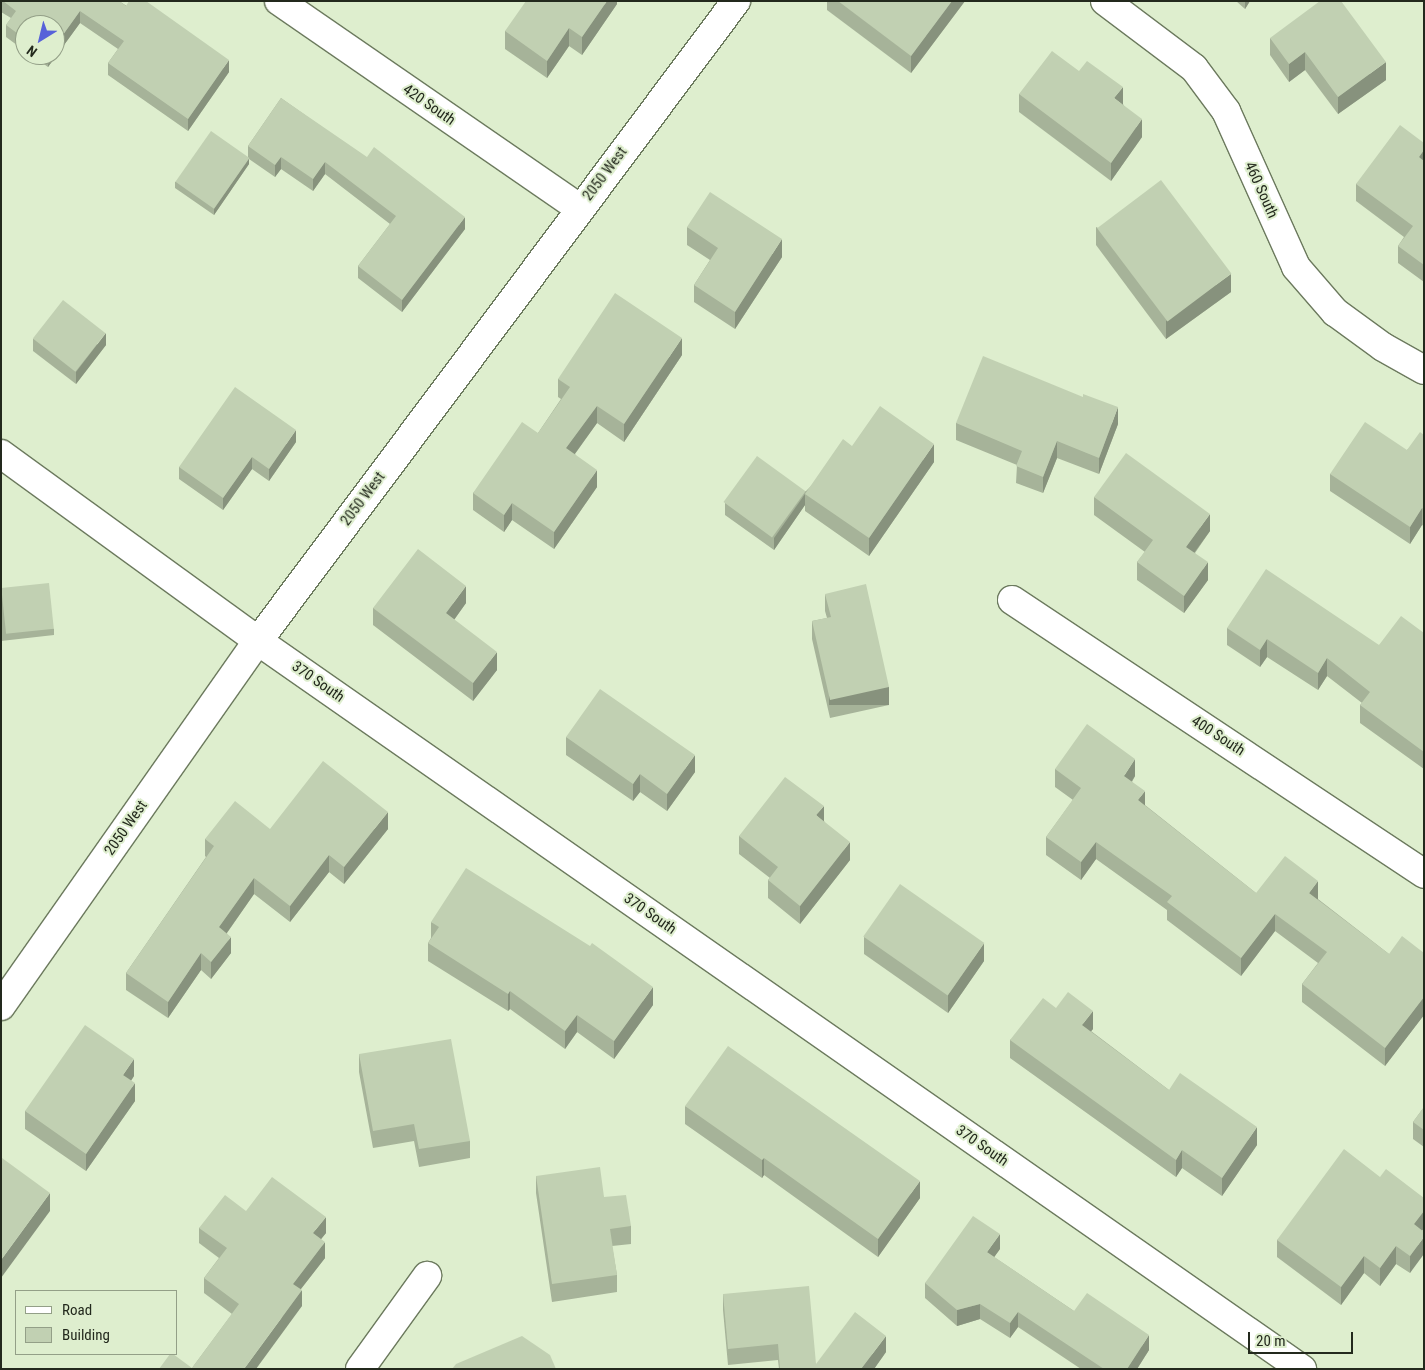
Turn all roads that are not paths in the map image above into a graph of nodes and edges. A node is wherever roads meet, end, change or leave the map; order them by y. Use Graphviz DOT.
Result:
graph roads {
  1 [pos="279,1"];
  2 [pos="736,1"];
  3 [pos="1105,1"];
  4 [pos="579,208"];
  5 [pos="1424,370"];
  6 [pos="1,454"];
  7 [pos="1012,600"];
  8 [pos="258,641"];
  9 [pos="1424,874"];
  10 [pos="1,1006"];
  11 [pos="427,1276"];
  12 [pos="360,1369"];
  13 [pos="1302,1369"];
  1 -- 4 [label="street, 420 South"];
  2 -- 4 [label="street, 2050 West"];
  3 -- 5 [label="street, 460 South"];
  4 -- 8 [label="street, 2050 West"];
  6 -- 8 [label="street, 370 South"];
  7 -- 9 [label="street, 400 South"];
  8 -- 10 [label="street, 2050 West"];
  8 -- 13 [label="street, 370 South"];
  11 -- 12 [label="street"];
}
